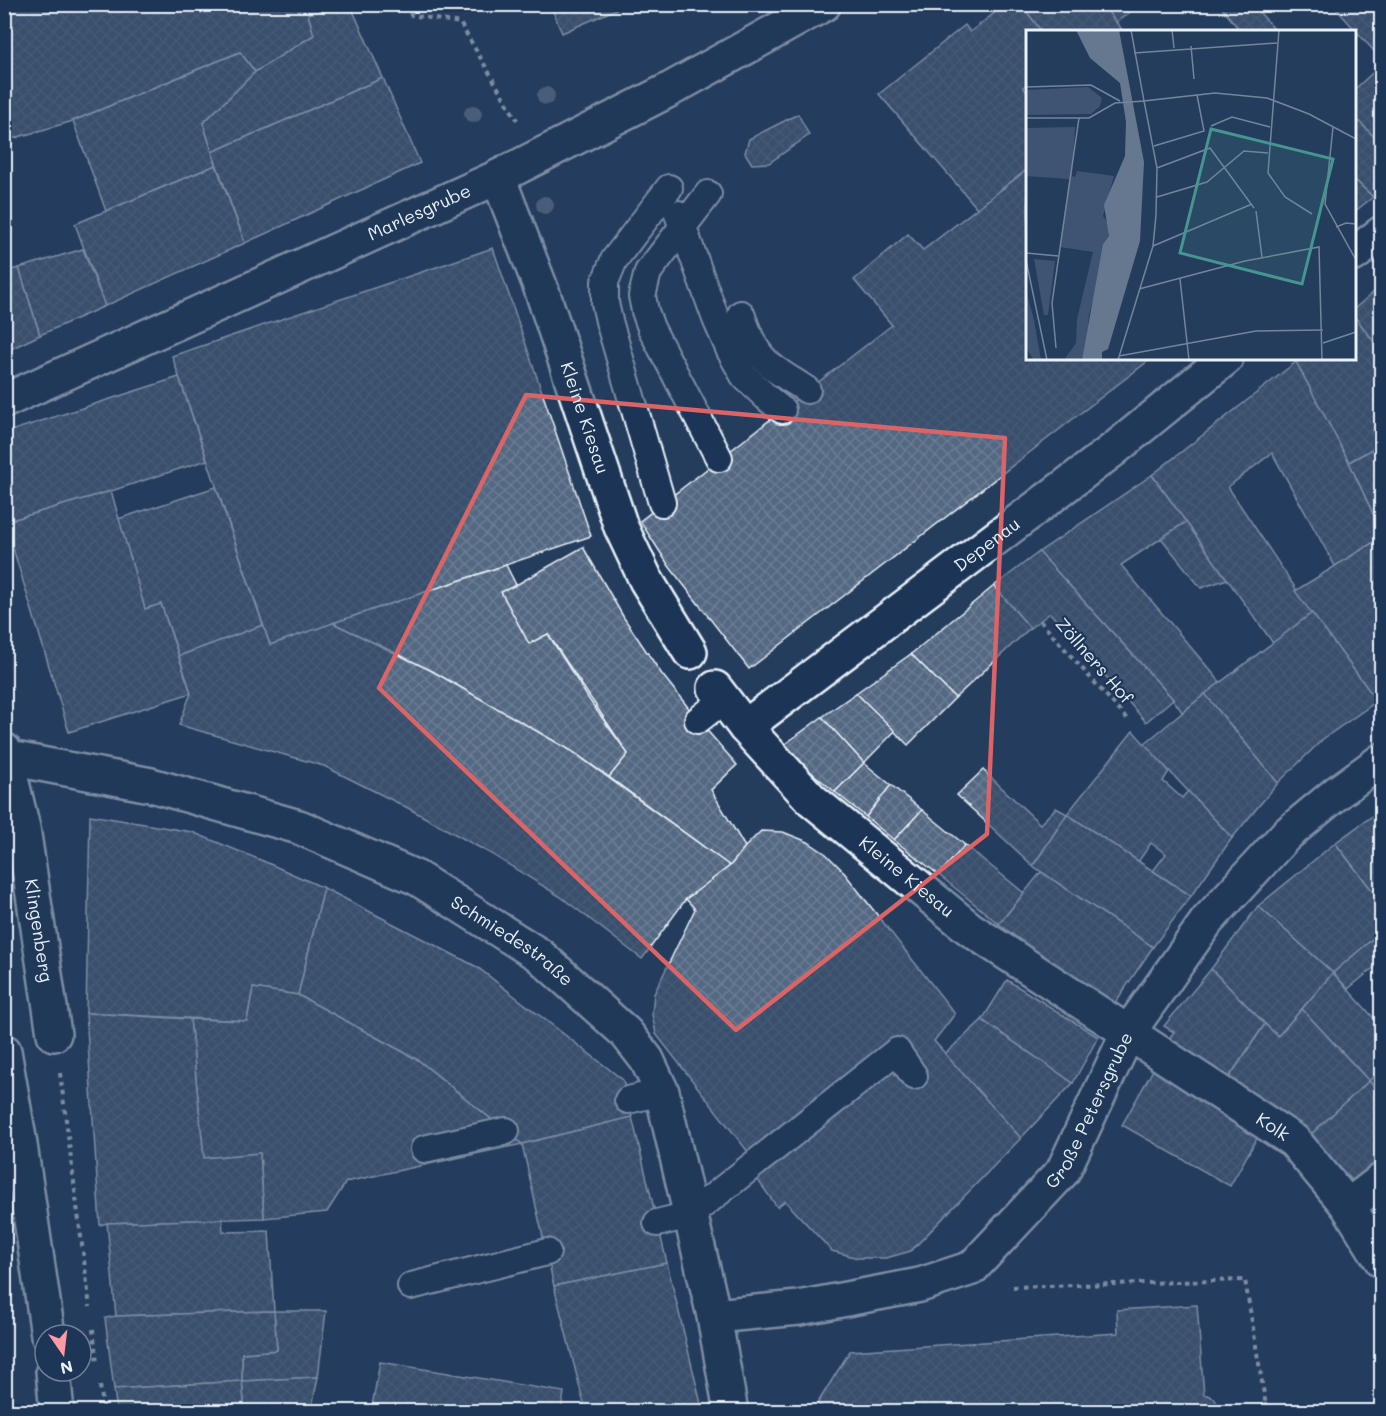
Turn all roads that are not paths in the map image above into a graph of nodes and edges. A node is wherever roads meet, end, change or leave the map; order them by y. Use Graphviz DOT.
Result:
graph roads {
  1 [pos="824,4"];
  2 [pos="498,177"];
  3 [pos="708,194"];
  4 [pos="683,226"];
  5 [pos="1382,232"];
  6 [pos="1356,252"];
  7 [pos="741,314"];
  8 [pos="1224,360"];
  9 [pos="807,390"];
  10 [pos="4,401"];
  11 [pos="782,410"];
  12 [pos="719,458"];
  13 [pos="662,503"];
  14 [pos="690,652"];
  15 [pos="720,694"];
  16 [pos="698,720"];
  17 [pos="745,727"];
  18 [pos="5,755"];
  19 [pos="1382,760"];
  20 [pos="1128,1033"];
  21 [pos="54,1034"];
  22 [pos="4,1051"];
  23 [pos="914,1076"];
  24 [pos="662,1092"];
  25 [pos="628,1100"];
  26 [pos="506,1131"];
  27 [pos="424,1149"];
  28 [pos="1382,1180"];
  29 [pos="1347,1206"];
  30 [pos="690,1215"];
  31 [pos="657,1223"];
  32 [pos="547,1252"];
  33 [pos="1382,1261"];
  34 [pos="411,1287"];
  35 [pos="714,1316"];
  36 [pos="46,1323"];
  37 [pos="54,1383"];
  38 [pos="57,1412"];
  39 [pos="731,1412"];
  1 -- 2 [label="street, Marlesgrube"];
  2 -- 10 [label="street, Marlesgrube"];
  2 -- 14 [label="street, Kleine Kiesau"];
  3 -- 4 [label="lane"];
  4 -- 11 [label="lane"];
  4 -- 12 [label="lane"];
  4 -- 13 [label="lane"];
  5 -- 6 [label="street"];
  7 -- 9 [label="lane"];
  8 -- 17 [label="street, Depenau"];
  15 -- 16 [label="lane"];
  15 -- 17 [label="street, Kleine Kiesau"];
  17 -- 20 [label="street, Kleine Kiesau"];
  18 -- 21 [label="street, Klingenberg"];
  18 -- 24 [label="street, Schmiedestraße"];
  19 -- 20 [label="street, Große Petersgrube"];
  20 -- 29 [label="street, Kolk"];
  20 -- 35 [label="street, Große Petersgrube"];
  22 -- 36 [label="street"];
  23 -- 30 [label="lane"];
  24 -- 25 [label="lane"];
  24 -- 30 [label="street, Schmiedestraße"];
  26 -- 27 [label="lane"];
  28 -- 29 [label="street"];
  29 -- 33 [label="street, Kolk"];
  30 -- 31 [label="lane"];
  30 -- 35 [label="street, Schmiedestraße"];
  32 -- 34 [label="lane"];
  35 -- 39 [label="street, Schmiedestraße"];
  37 -- 38 [label="street"];
}
